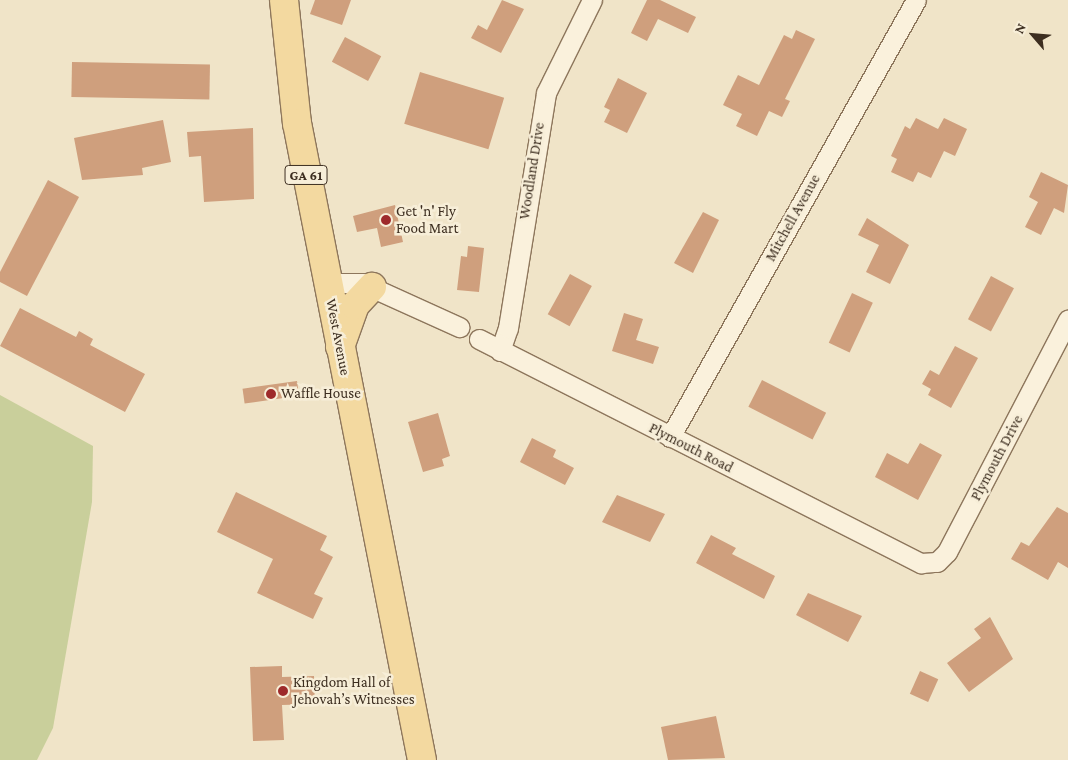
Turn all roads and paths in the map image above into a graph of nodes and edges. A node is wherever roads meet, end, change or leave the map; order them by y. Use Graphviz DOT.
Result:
graph roads {
  1 [pos="284,0"];
  2 [pos="592,0"];
  3 [pos="916,0"];
  4 [pos="327,283"];
  5 [pos="372,287"];
  6 [pos="1068,320"];
  7 [pos="459,327"];
  8 [pos="479,339"];
  9 [pos="340,348"];
  10 [pos="500,351"];
  11 [pos="670,437"];
  12 [pos="903,556"];
  13 [pos="422,760"];
  1 -- 4 [label="main road, West Avenue / GA 61"];
  2 -- 10 [label="street, Woodland Drive"];
  3 -- 11 [label="street, Mitchell Avenue"];
  4 -- 5 [label="street"];
  4 -- 9 [label="main road, West Avenue / GA 61"];
  5 -- 7 [label="street"];
  5 -- 9 [label="main road"];
  6 -- 12 [label="street, Plymouth Drive"];
  8 -- 10 [label="street, Plymouth Road"];
  9 -- 13 [label="main road, West Avenue / GA 61"];
  10 -- 11 [label="street, Plymouth Road"];
  11 -- 12 [label="street, Plymouth Road"];
}
